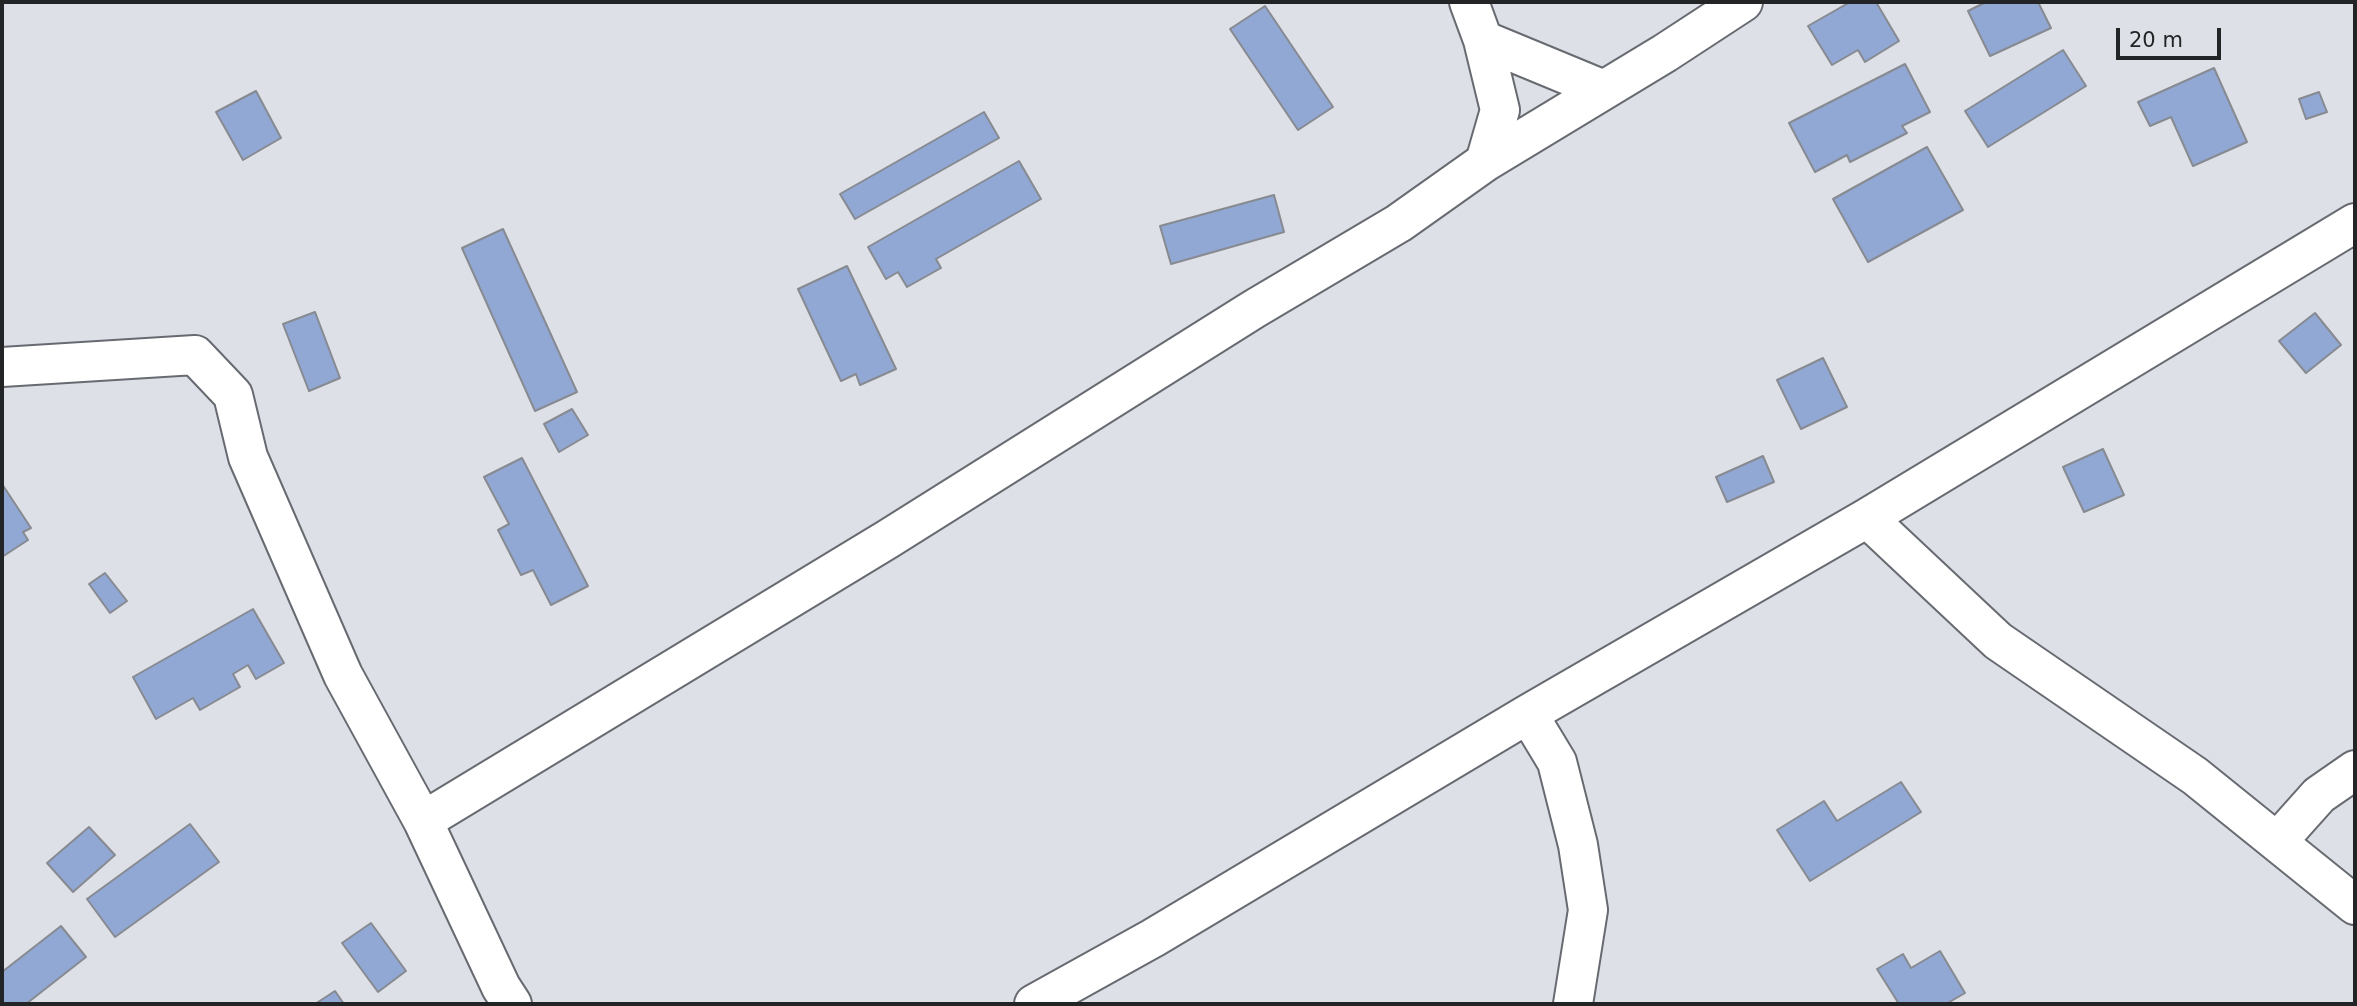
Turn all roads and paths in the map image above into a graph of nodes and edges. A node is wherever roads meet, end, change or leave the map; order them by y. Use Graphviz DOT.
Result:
graph roads {
  1 [pos="1469,2"];
  2 [pos="1743,2"];
  3 [pos="1483,40"];
  4 [pos="1604,90"];
  5 [pos="1485,162"];
  6 [pos="2355,223"];
  7 [pos="2,367"];
  8 [pos="1867,518"];
  9 [pos="1528,714"];
  10 [pos="2355,770"];
  11 [pos="423,821"];
  12 [pos="2277,842"];
  13 [pos="2355,905"];
  14 [pos="512,1004"];
  15 [pos="1034,1004"];
  16 [pos="1573,1004"];
  1 -- 3 [label="street"];
  2 -- 4 [label="street"];
  3 -- 4 [label="street"];
  3 -- 5 [label="street"];
  4 -- 5 [label="street"];
  5 -- 11 [label="street"];
  6 -- 8 [label="street"];
  7 -- 11 [label="street"];
  8 -- 9 [label="street"];
  8 -- 12 [label="street"];
  9 -- 15 [label="street"];
  9 -- 16 [label="street"];
  10 -- 12 [label="street"];
  11 -- 14 [label="street"];
  12 -- 13 [label="street"];
}
